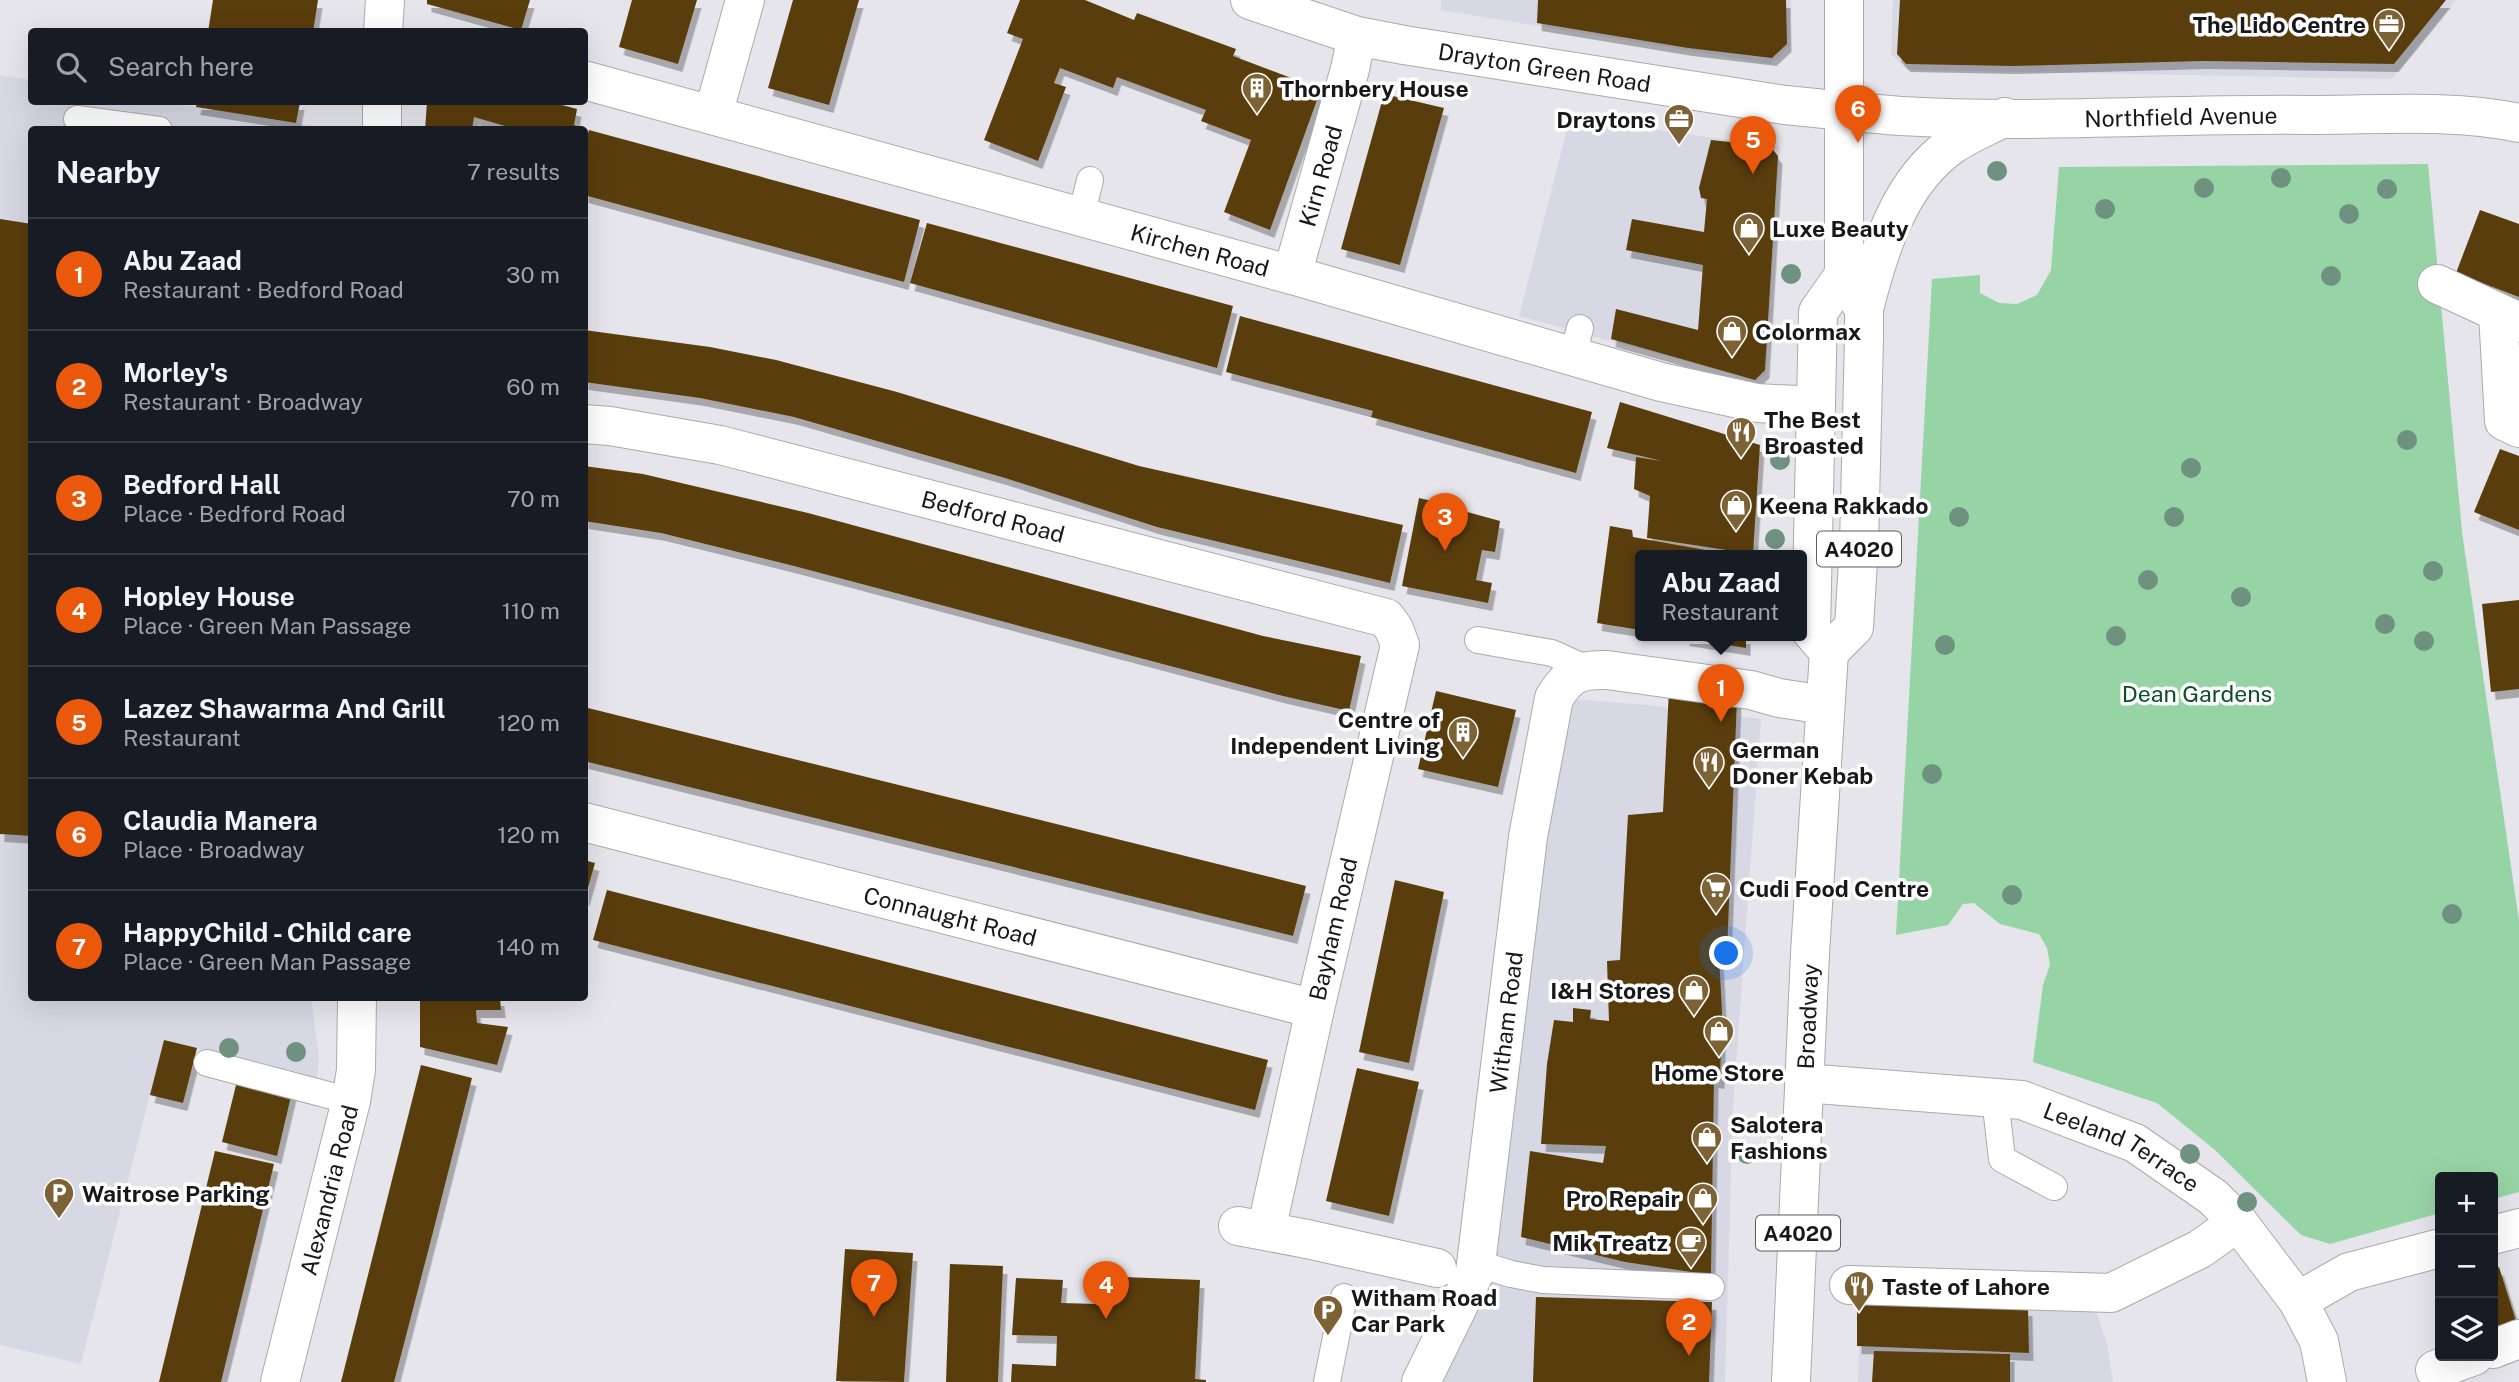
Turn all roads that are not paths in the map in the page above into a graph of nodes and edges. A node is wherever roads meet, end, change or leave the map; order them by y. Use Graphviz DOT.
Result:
graph roads {
  1 [pos="745,0"];
  2 [pos="1250,0"];
  3 [pos="1844,0"];
  4 [pos="1357,36"];
  5 [pos="588,81"];
  6 [pos="382,105"];
  7 [pos="1844,111"];
  8 [pos="713,115"];
  9 [pos="2005,117"];
  10 [pos="77,118"];
  11 [pos="2519,123"];
  12 [pos="132,126"];
  13 [pos="382,126"];
  14 [pos="1090,180"];
  15 [pos="1081,217"];
  16 [pos="1292,275"];
  17 [pos="1844,275"];
  18 [pos="2438,284"];
  19 [pos="1864,309"];
  20 [pos="2509,318"];
  21 [pos="1816,406"];
  22 [pos="588,424"];
  23 [pos="2519,428"];
  24 [pos="1394,629"];
  25 [pos="1479,640"];
  26 [pos="1829,652"];
  27 [pos="1587,669"];
  28 [pos="1825,705"];
  29 [pos="588,823"];
  30 [pos="357,1001"];
  31 [pos="1315,1009"];
  32 [pos="206,1063"];
  33 [pos="1804,1083"];
  34 [pos="1995,1098"];
  35 [pos="351,1101"];
  36 [pos="2054,1187"];
  37 [pos="2238,1222"];
  38 [pos="2519,1228"];
  39 [pos="2498,1234"];
  40 [pos="2435,1249"];
  41 [pos="1437,1268"];
  42 [pos="1471,1278"];
  43 [pos="1849,1285"];
  44 [pos="1711,1287"];
  45 [pos="1344,1297"];
  46 [pos="2298,1301"];
  47 [pos="2519,1339"];
  48 [pos="2498,1347"];
  49 [pos="2460,1361"];
  50 [pos="2435,1370"];
  51 [pos="280,1382"];
  52 [pos="1327,1382"];
  53 [pos="1421,1382"];
  54 [pos="1791,1382"];
  55 [pos="2327,1382"];
  1 -- 8 [label="street"];
  2 -- 4 [label="street, Drayton Green Road"];
  3 -- 7 [label="street"];
  4 -- 7 [label="street, Drayton Green Road"];
  4 -- 16 [label="street, Kirn Road"];
  5 -- 8 [label="street, Kirchen Road"];
  6 -- 13 [label="street"];
  7 -- 9 [label="street, Northfield Avenue"];
  7 -- 17 [label="street"];
  8 -- 15 [label="street, Kirchen Road"];
  9 -- 11 [label="street, Northfield Avenue"];
  9 -- 19 [label="street"];
  10 -- 12 [label="lane"];
  14 -- 15 [label="lane"];
  15 -- 16 [label="street, Kirchen Road"];
  16 -- 21 [label="street, Kirchen Road"];
  17 -- 19 [label="street"];
  17 -- 21 [label="street, A4020"];
  18 -- 20 [label="street"];
  19 -- 26 [label="street, A4020"];
  20 -- 23 [label="street"];
  21 -- 26 [label="street, A4020"];
  22 -- 24 [label="street, Bedford Road"];
  24 -- 31 [label="street, Bayham Road"];
  25 -- 27 [label="lane"];
  26 -- 28 [label="street, Broadway / A4020"];
  27 -- 28 [label="street"];
  27 -- 42 [label="street, Witham Road"];
  28 -- 33 [label="street, Broadway / A4020"];
  29 -- 31 [label="street, Connaught Road"];
  30 -- 35 [label="street, Alexandria Road"];
  31 -- 41 [label="street, Bayham Road"];
  32 -- 35 [label="lane"];
  33 -- 34 [label="street, Leeland Terrace"];
  33 -- 54 [label="street, Broadway / A4020"];
  34 -- 36 [label="lane"];
  34 -- 37 [label="street, Leeland Terrace"];
  35 -- 51 [label="street, Alexandria Road"];
  37 -- 43 [label="street"];
  37 -- 46 [label="street, Leeland Terrace"];
  38 -- 39 [label="street"];
  40 -- 46 [label="street"];
  42 -- 44 [label="lane"];
  42 -- 53 [label="street, Witham Road"];
  45 -- 52 [label="lane"];
  46 -- 55 [label="street, Leeland Terrace"];
  47 -- 48 [label="street"];
  49 -- 50 [label="street"];
}
